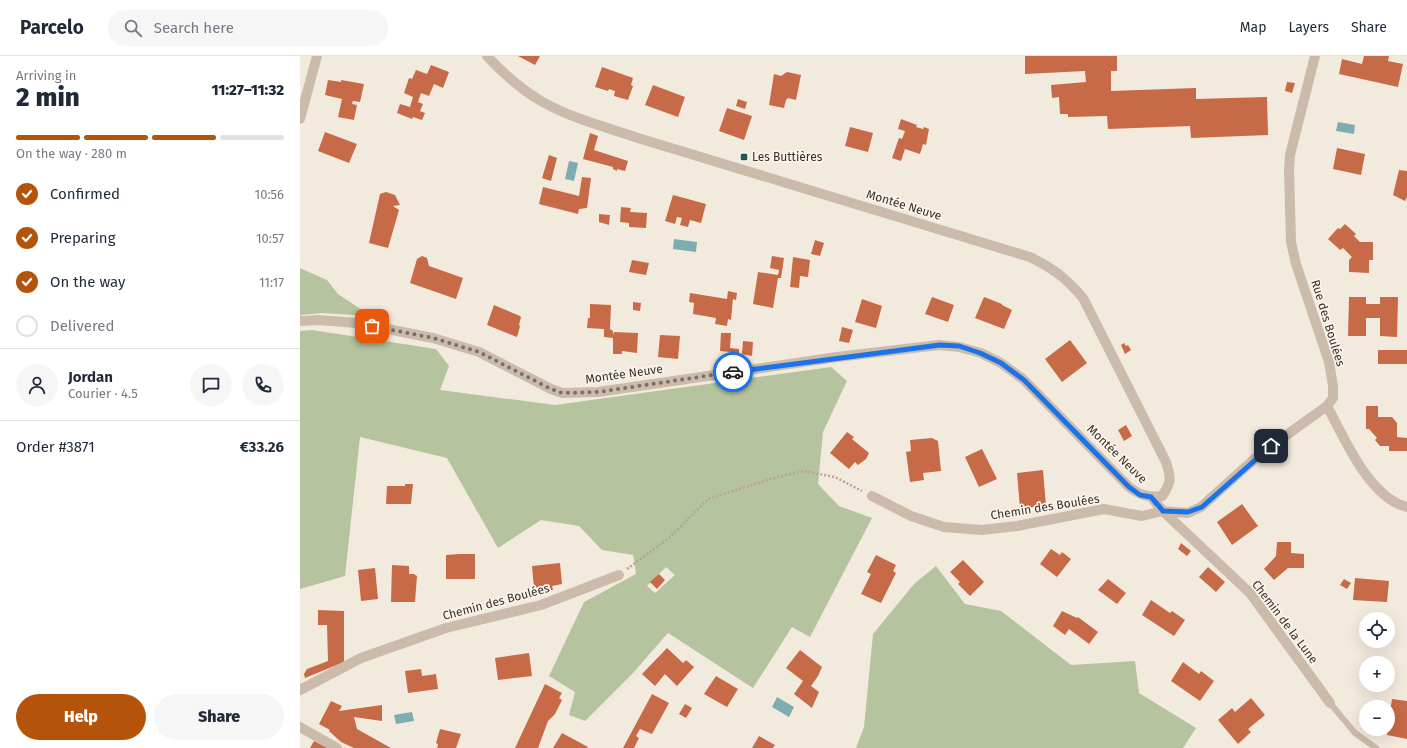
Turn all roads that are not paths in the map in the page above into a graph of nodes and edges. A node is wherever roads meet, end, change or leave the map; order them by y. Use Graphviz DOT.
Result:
graph roads {
  1 [pos="317,56"];
  2 [pos="487,56"];
  3 [pos="1315,56"];
  4 [pos="300,119"];
  5 [pos="300,321"];
  6 [pos="1327,406"];
  7 [pos="872,496"];
  8 [pos="1151,497"];
  9 [pos="1407,507"];
  10 [pos="1163,511"];
  11 [pos="619,575"];
  12 [pos="300,690"];
  13 [pos="1330,703"];
  14 [pos="300,727"];
  15 [pos="337,748"];
  16 [pos="1376,748"];
  1 -- 4 [label="street"];
  2 -- 8 [label="street, Montée Neuve"];
  3 -- 6 [label="street, Rue des Boulées"];
  5 -- 8 [label="street, Montée Neuve"];
  6 -- 9 [label="street"];
  6 -- 10 [label="street"];
  7 -- 10 [label="street, Chemin des Boulées"];
  8 -- 10 [label="street"];
  10 -- 13 [label="street, Chemin de la Lune"];
  11 -- 12 [label="street, Chemin des Boulées"];
  13 -- 16 [label="lane"];
  14 -- 15 [label="street"];
}
